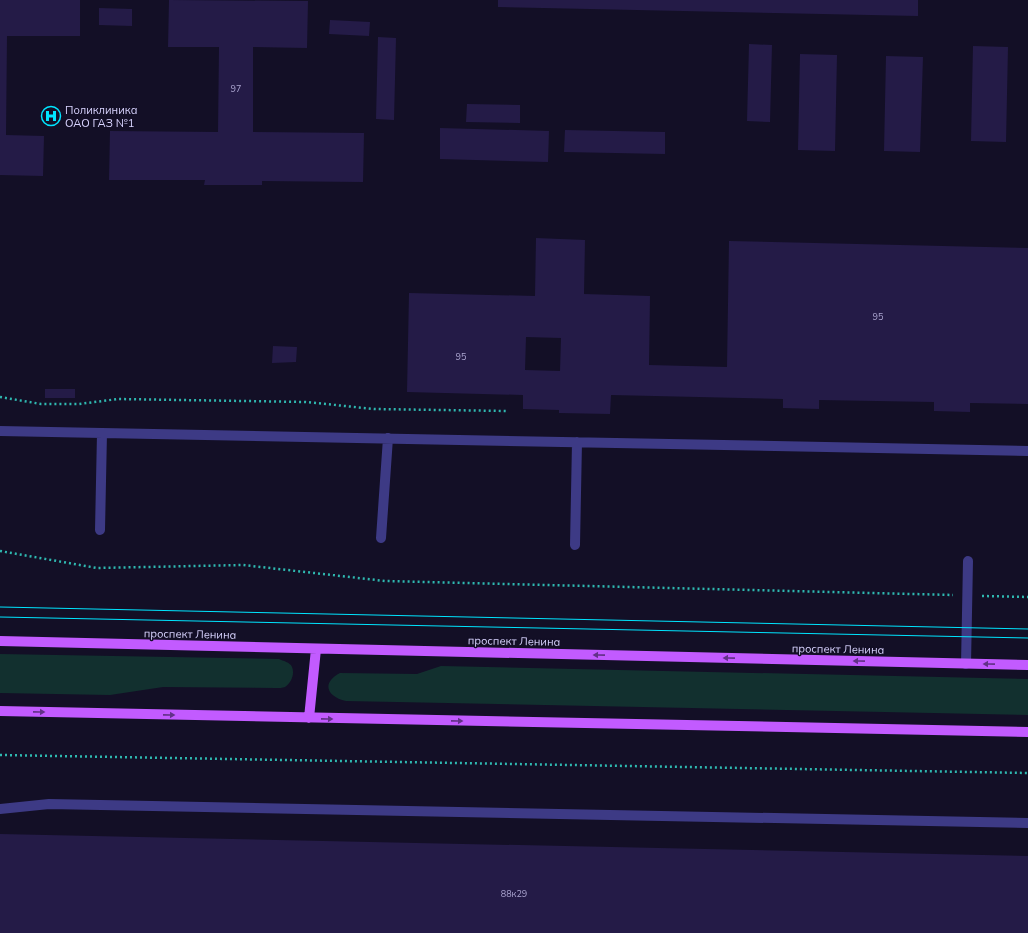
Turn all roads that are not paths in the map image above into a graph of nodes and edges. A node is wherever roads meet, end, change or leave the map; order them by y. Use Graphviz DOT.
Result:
graph roads {
  1 [pos="0,431"];
  2 [pos="102,433"];
  3 [pos="388,438"];
  4 [pos="577,442"];
  5 [pos="1028,451"];
  6 [pos="100,530"];
  7 [pos="382,538"];
  8 [pos="576,545"];
  9 [pos="968,561"];
  10 [pos="0,641"];
  11 [pos="316,649"];
  12 [pos="966,664"];
  13 [pos="1028,665"];
  14 [pos="0,711"];
  15 [pos="309,718"];
  16 [pos="1028,732"];
  17 [pos="0,809"];
  18 [pos="1028,823"];
  1 -- 2 [label="lane"];
  2 -- 3 [label="lane"];
  2 -- 6 [label="lane"];
  3 -- 4 [label="lane"];
  3 -- 7 [label="lane"];
  4 -- 5 [label="lane"];
  4 -- 8 [label="lane"];
  9 -- 12 [label="lane"];
  10 -- 11 [label="main road, проспект Ленина"];
  12 -- 11 [label="main road, проспект Ленина, one-way"];
  11 -- 15 [label="main road"];
  13 -- 12 [label="main road, проспект Ленина, one-way"];
  14 -- 15 [label="main road, one-way"];
  15 -- 16 [label="main road, one-way"];
  17 -- 18 [label="lane"];
}
